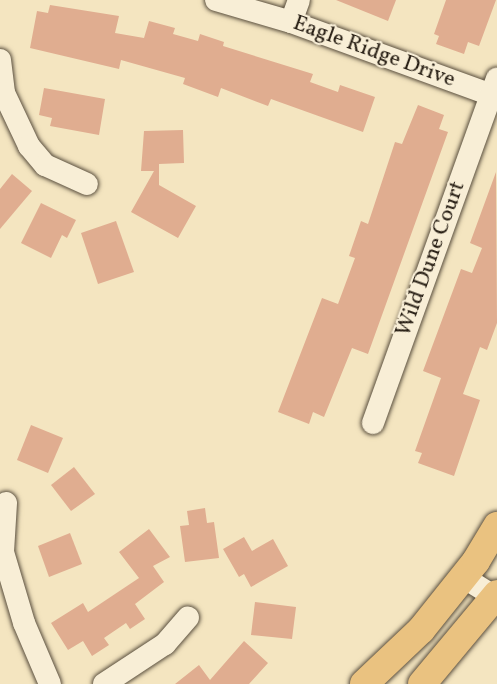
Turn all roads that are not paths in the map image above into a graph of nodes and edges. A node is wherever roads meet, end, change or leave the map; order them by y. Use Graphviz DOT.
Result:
graph roads {
  1 [pos="216,0"];
  2 [pos="299,0"];
  3 [pos="291,22"];
  4 [pos="0,60"];
  5 [pos="495,90"];
  6 [pos="87,184"];
  7 [pos="373,423"];
  8 [pos="6,504"];
  9 [pos="497,526"];
  10 [pos="463,577"];
  11 [pos="496,596"];
  12 [pos="188,618"];
  13 [pos="50,684"];
  14 [pos="104,684"];
  15 [pos="364,684"];
  16 [pos="422,684"];
  1 -- 3 [label="street, Eagle Ridge Drive"];
  2 -- 3 [label="street"];
  3 -- 5 [label="street, Eagle Ridge Drive"];
  4 -- 6 [label="street"];
  5 -- 7 [label="street, Wild Dune Court"];
  8 -- 13 [label="street"];
  9 -- 10 [label="main road"];
  10 -- 11 [label="street"];
  10 -- 15 [label="main road"];
  11 -- 16 [label="main road"];
  12 -- 14 [label="street"];
}
